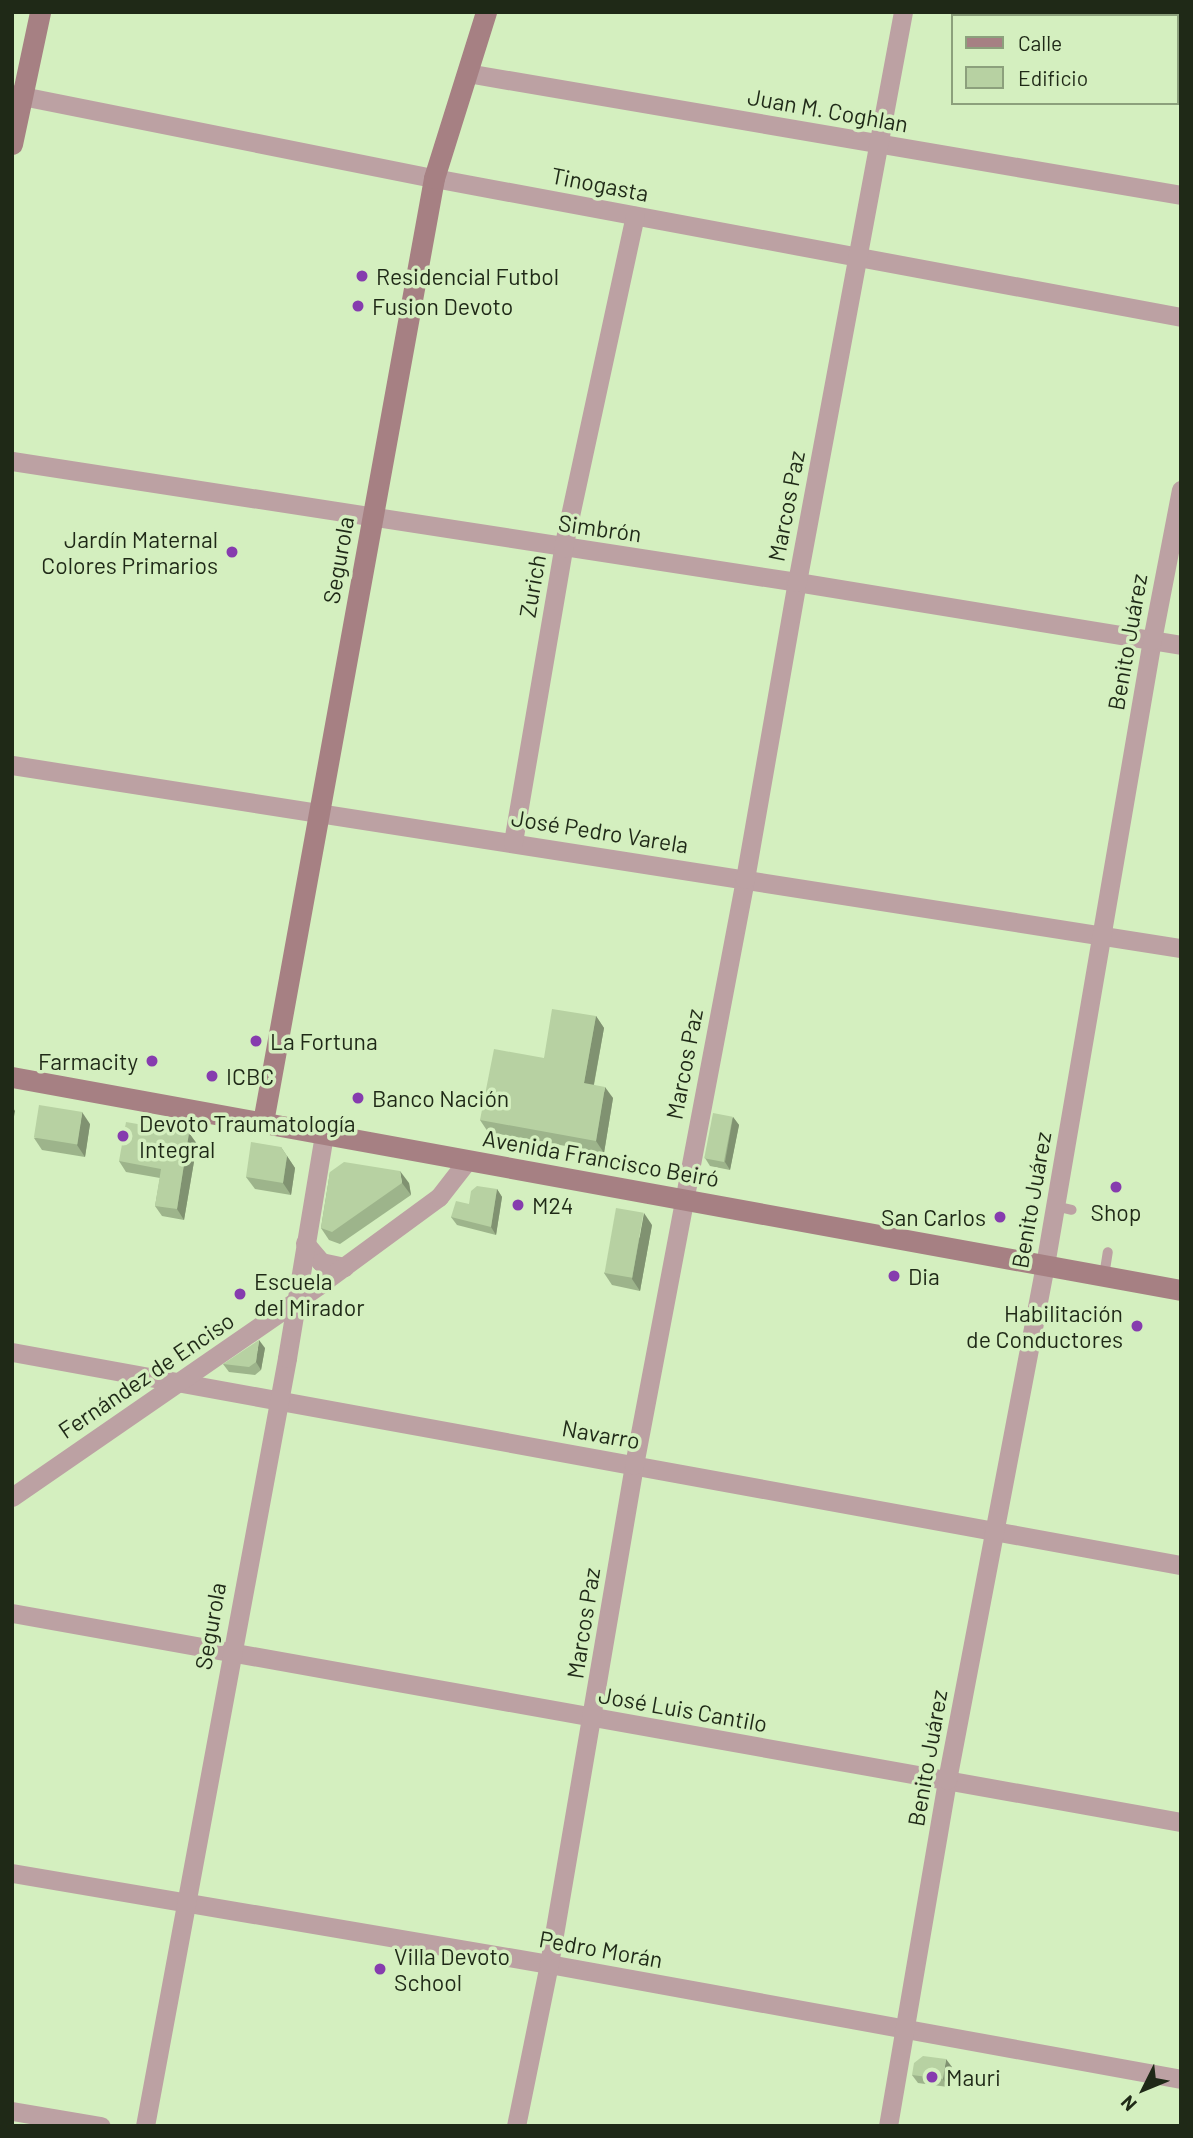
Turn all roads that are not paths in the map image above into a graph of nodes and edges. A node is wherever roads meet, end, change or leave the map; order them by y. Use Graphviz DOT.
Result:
graph roads {
  1 [pos="40,12"];
  2 [pos="486,12"];
  3 [pos="903,12"];
  4 [pos="467,73"];
  5 [pos="17,95"];
  6 [pos="12,144"];
  7 [pos="879,144"];
  8 [pos="434,178"];
  9 [pos="1181,195"];
  10 [pos="635,216"];
  11 [pos="859,256"];
  12 [pos="1181,317"];
  13 [pos="12,461"];
  14 [pos="1181,489"];
  15 [pos="372,517"];
  16 [pos="563,548"];
  17 [pos="797,582"];
  18 [pos="1152,640"];
  19 [pos="1181,645"];
  20 [pos="12,765"];
  21 [pos="319,814"];
  22 [pos="513,842"];
  23 [pos="745,878"];
  24 [pos="1101,934"];
  25 [pos="1181,948"];
  26 [pos="12,1077"];
  27 [pos="263,1122"];
  28 [pos="324,1135"];
  29 [pos="467,1161"];
  30 [pos="683,1199"];
  31 [pos="305,1243"];
  32 [pos="1108,1252"];
  33 [pos="1045,1265"];
  34 [pos="344,1268"];
  35 [pos="1104,1276"];
  36 [pos="1181,1290"];
  37 [pos="295,1303"];
  38 [pos="12,1352"];
  39 [pos="177,1383"];
  40 [pos="278,1400"];
  41 [pos="634,1465"];
  42 [pos="12,1497"];
  43 [pos="995,1532"];
  44 [pos="1181,1565"];
  45 [pos="12,1613"];
  46 [pos="232,1653"];
  47 [pos="592,1718"];
  48 [pos="947,1780"];
  49 [pos="1181,1822"];
  50 [pos="12,1873"];
  51 [pos="185,1904"];
  52 [pos="549,1964"];
  53 [pos="907,2028"];
  54 [pos="1181,2079"];
  55 [pos="12,2112"];
  56 [pos="101,2126"];
  57 [pos="145,2126"];
  58 [pos="516,2126"];
  59 [pos="888,2126"];
  1 -- 5 [label="street"];
  2 -- 4 [label="street, Segurola"];
  3 -- 7 [label="street, Marcos Paz"];
  4 -- 7 [label="street, Juan M. Coghlan"];
  4 -- 8 [label="street, Segurola"];
  5 -- 6 [label="street"];
  5 -- 8 [label="street, Tinogasta"];
  7 -- 9 [label="street, Juan M. Coghlan"];
  7 -- 11 [label="street, Marcos Paz"];
  8 -- 10 [label="street, Tinogasta"];
  8 -- 15 [label="street, Segurola"];
  10 -- 11 [label="street, Tinogasta"];
  10 -- 16 [label="street, Zurich"];
  11 -- 12 [label="street, Tinogasta"];
  11 -- 17 [label="street, Marcos Paz"];
  13 -- 15 [label="street, Simbrón"];
  14 -- 18 [label="street, Benito Juárez"];
  15 -- 16 [label="street, Simbrón"];
  15 -- 21 [label="street, Segurola"];
  16 -- 17 [label="street, Simbrón"];
  16 -- 22 [label="street, Zurich"];
  17 -- 18 [label="street, Simbrón"];
  17 -- 23 [label="street, Marcos Paz"];
  18 -- 19 [label="street, Simbrón"];
  18 -- 24 [label="street, Benito Juárez"];
  20 -- 21 [label="street, José Pedro Varela"];
  21 -- 22 [label="street, José Pedro Varela"];
  21 -- 27 [label="street, Segurola"];
  22 -- 23 [label="street, José Pedro Varela"];
  23 -- 24 [label="street, José Pedro Varela"];
  23 -- 30 [label="street, Marcos Paz"];
  24 -- 25 [label="street, José Pedro Varela"];
  24 -- 33 [label="street, Benito Juárez"];
  26 -- 27 [label="street, Avenida Francisco Beiró"];
  27 -- 28 [label="street, Avenida Francisco Beiró"];
  28 -- 29 [label="street, Avenida Francisco Beiró"];
  28 -- 31 [label="street, Segurola"];
  29 -- 30 [label="street, Avenida Francisco Beiró"];
  29 -- 34 [label="street, Fernández de Enciso"];
  30 -- 33 [label="street, Avenida Francisco Beiró"];
  30 -- 41 [label="street, Marcos Paz"];
  31 -- 34 [label="street"];
  31 -- 37 [label="street, Segurola"];
  32 -- 35 [label="lane"];
  33 -- 35 [label="street, Avenida Francisco Beiró"];
  33 -- 43 [label="street, Benito Juárez"];
  34 -- 37 [label="street, Fernández de Enciso"];
  35 -- 36 [label="street, Avenida Francisco Beiró"];
  37 -- 39 [label="street, Fernández de Enciso"];
  37 -- 40 [label="street, Segurola"];
  38 -- 39 [label="street, Navarro"];
  39 -- 40 [label="street, Navarro"];
  39 -- 42 [label="street, Fernández de Enciso"];
  40 -- 41 [label="street, Navarro"];
  40 -- 46 [label="street, Segurola"];
  41 -- 43 [label="street, Navarro"];
  41 -- 47 [label="street, Marcos Paz"];
  43 -- 44 [label="street, Navarro"];
  43 -- 48 [label="street, Benito Juárez"];
  45 -- 46 [label="street, José Luis Cantilo"];
  46 -- 47 [label="street, José Luis Cantilo"];
  46 -- 51 [label="street, Segurola"];
  47 -- 48 [label="street, José Luis Cantilo"];
  47 -- 52 [label="street, Marcos Paz"];
  48 -- 49 [label="street, José Luis Cantilo"];
  48 -- 53 [label="street, Benito Juárez"];
  50 -- 51 [label="street, Pedro Morán"];
  51 -- 52 [label="street, Pedro Morán"];
  51 -- 57 [label="street, Segurola"];
  52 -- 53 [label="street, Pedro Morán"];
  52 -- 58 [label="street, Marcos Paz"];
  53 -- 54 [label="street, Pedro Morán"];
  53 -- 59 [label="street, Benito Juárez"];
  55 -- 56 [label="street"];
}
